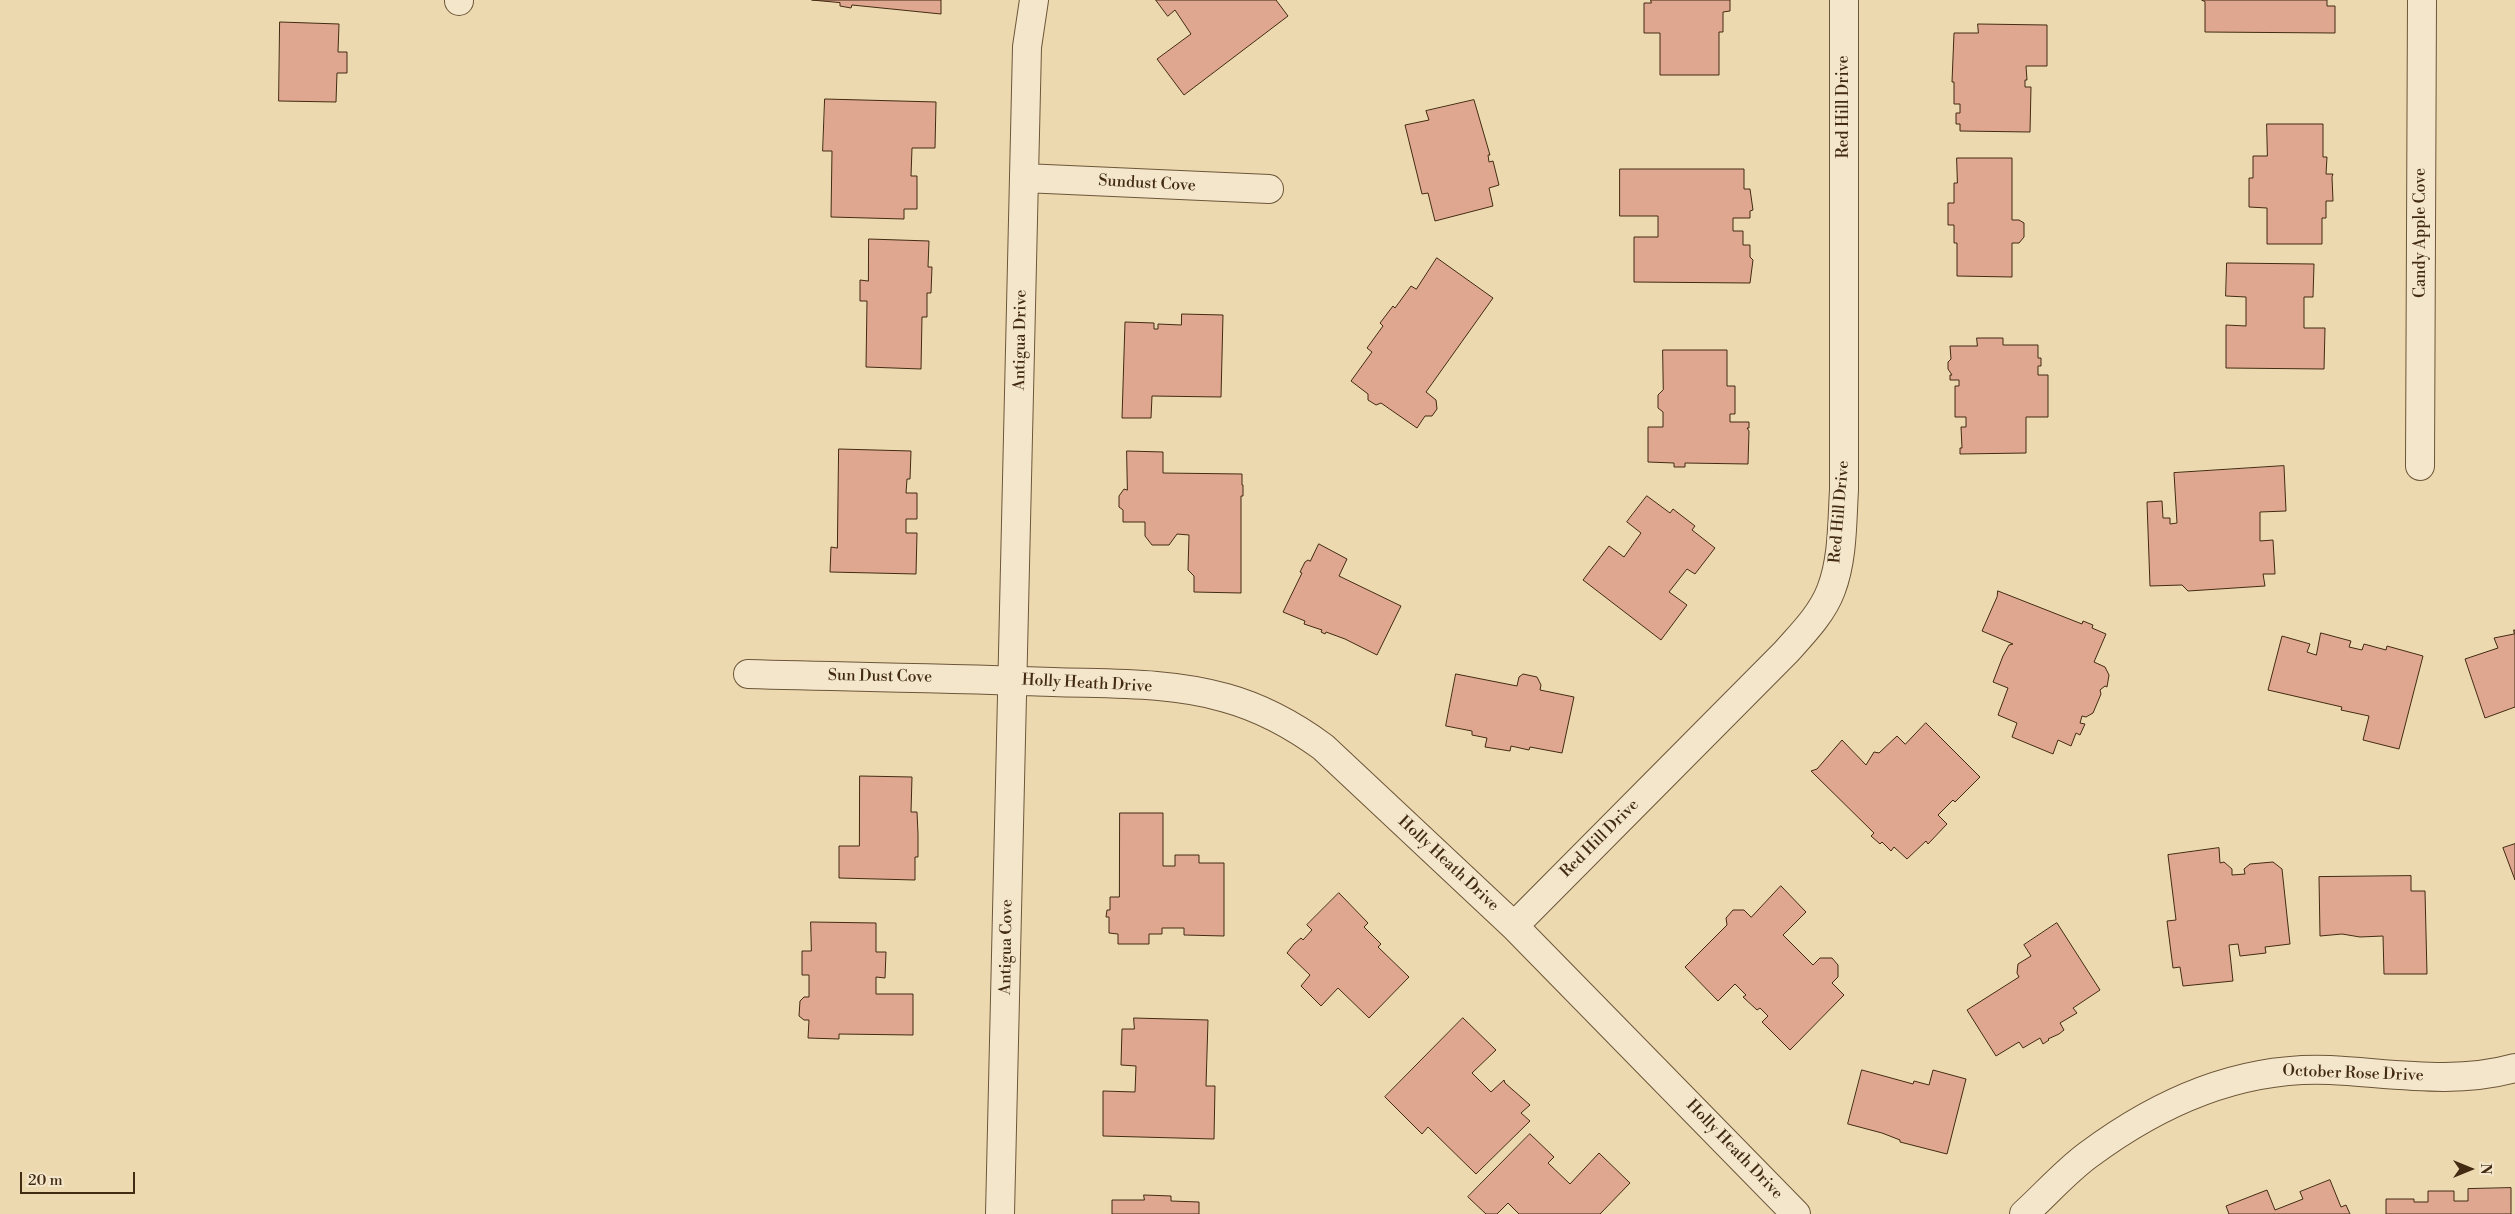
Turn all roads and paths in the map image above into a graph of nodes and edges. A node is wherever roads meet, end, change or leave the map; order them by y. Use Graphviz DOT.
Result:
graph roads {
  1 [pos="1034,0"];
  2 [pos="1844,0"];
  3 [pos="2422,0"];
  4 [pos="1024,178"];
  5 [pos="1269,189"];
  6 [pos="2420,466"];
  7 [pos="748,674"];
  8 [pos="1013,680"];
  9 [pos="1514,926"];
  10 [pos="2515,1068"];
  11 [pos="1000,1214"];
  12 [pos="1796,1214"];
  13 [pos="2024,1214"];
  1 -- 4 [label="street, Antigua Drive"];
  2 -- 9 [label="street, Red Hill Drive"];
  3 -- 6 [label="street, Candy Apple Cove"];
  4 -- 5 [label="street, Sundust Cove"];
  4 -- 8 [label="street, Antigua Drive"];
  7 -- 8 [label="street, Sun Dust Cove"];
  8 -- 9 [label="street, Holly Heath Drive"];
  8 -- 11 [label="street, Antigua Cove"];
  9 -- 12 [label="street, Holly Heath Drive"];
  10 -- 13 [label="street, October Rose Drive"];
}
